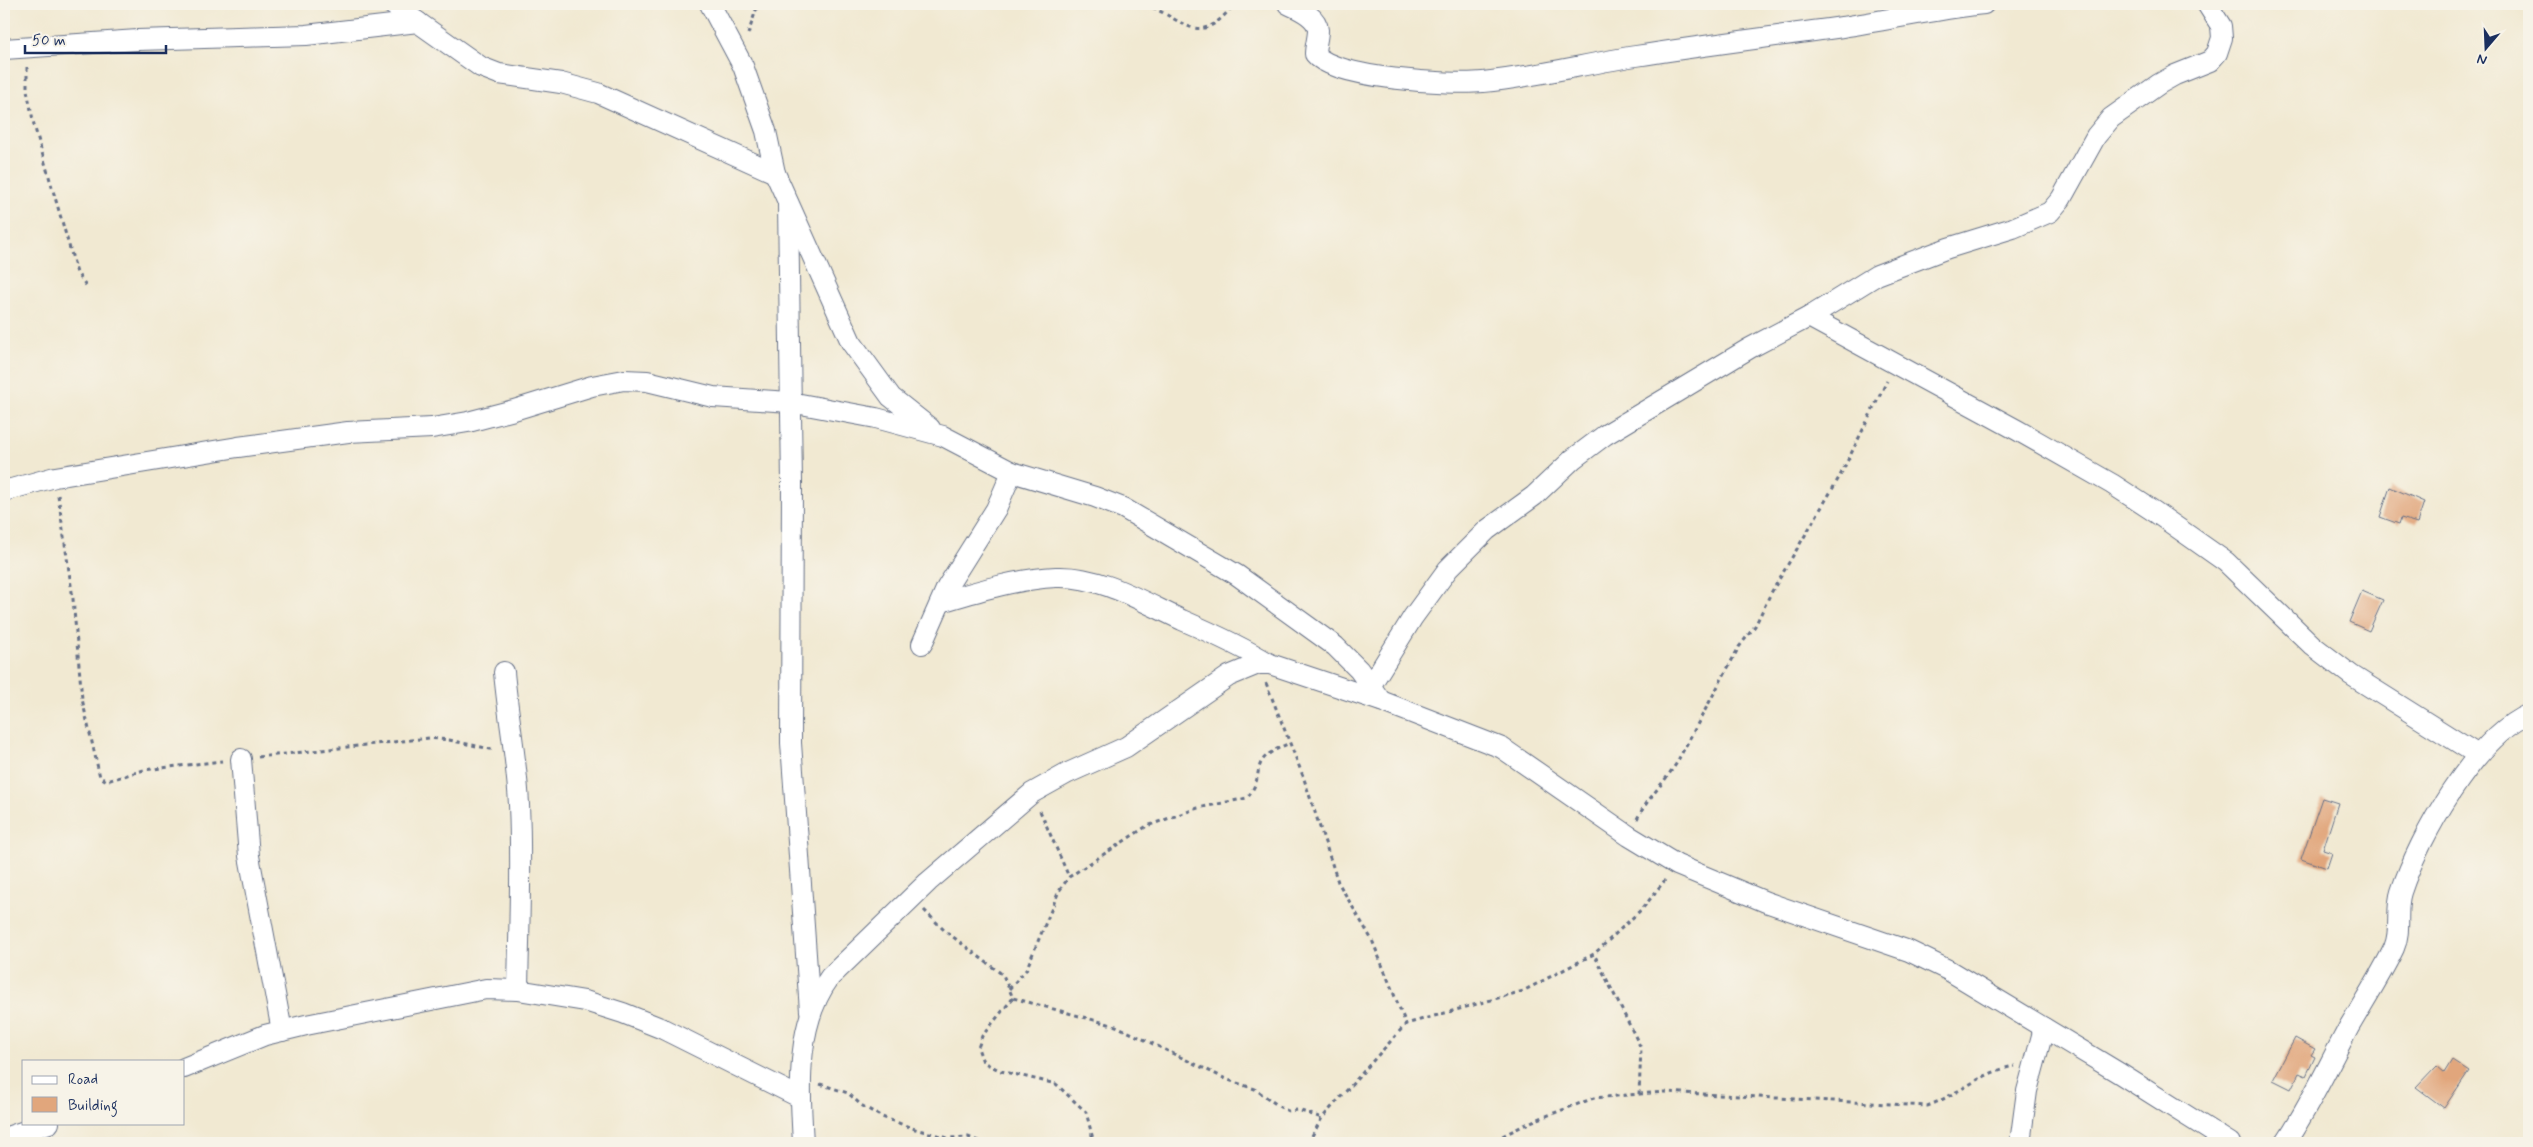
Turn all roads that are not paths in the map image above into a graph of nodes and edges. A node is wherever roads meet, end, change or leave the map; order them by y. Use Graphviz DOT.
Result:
graph roads {
  1 [pos="392,4"];
  2 [pos="710,4"];
  3 [pos="1288,4"];
  4 [pos="1984,4"];
  5 [pos="2207,4"];
  6 [pos="418,22"];
  7 [pos="4,50"];
  8 [pos="775,173"];
  9 [pos="788,203"];
  10 [pos="1810,317"];
  11 [pos="790,402"];
  12 [pos="943,436"];
  13 [pos="1012,472"];
  14 [pos="4,491"];
  15 [pos="941,602"];
  16 [pos="922,644"];
  17 [pos="1264,664"];
  18 [pos="504,672"];
  19 [pos="1376,693"];
  20 [pos="2529,714"];
  21 [pos="2478,755"];
  22 [pos="242,760"];
  23 [pos="518,990"];
  24 [pos="810,1012"];
  25 [pos="2044,1028"];
  26 [pos="282,1031"];
  27 [pos="185,1068"];
  28 [pos="801,1089"];
  29 [pos="46,1124"];
  30 [pos="4,1138"];
  31 [pos="803,1143"];
  32 [pos="2020,1143"];
  33 [pos="2230,1143"];
  34 [pos="2285,1143"];
  1 -- 6 [label="street"];
  2 -- 8 [label="street"];
  3 -- 4 [label="street"];
  5 -- 10 [label="street"];
  6 -- 7 [label="street"];
  6 -- 8 [label="street"];
  8 -- 9 [label="street"];
  9 -- 11 [label="street"];
  9 -- 12 [label="street"];
  10 -- 19 [label="street"];
  10 -- 21 [label="street"];
  11 -- 12 [label="street"];
  11 -- 14 [label="street"];
  11 -- 24 [label="street"];
  12 -- 13 [label="street"];
  13 -- 15 [label="street"];
  13 -- 19 [label="street"];
  15 -- 16 [label="street"];
  15 -- 17 [label="street"];
  17 -- 19 [label="street"];
  17 -- 24 [label="street"];
  18 -- 23 [label="street"];
  19 -- 25 [label="street"];
  20 -- 21 [label="street"];
  21 -- 34 [label="street"];
  22 -- 26 [label="street"];
  23 -- 26 [label="street"];
  23 -- 28 [label="street"];
  24 -- 28 [label="street"];
  25 -- 32 [label="street"];
  25 -- 33 [label="street"];
  26 -- 27 [label="street"];
  28 -- 31 [label="street"];
  29 -- 30 [label="street"];
}
